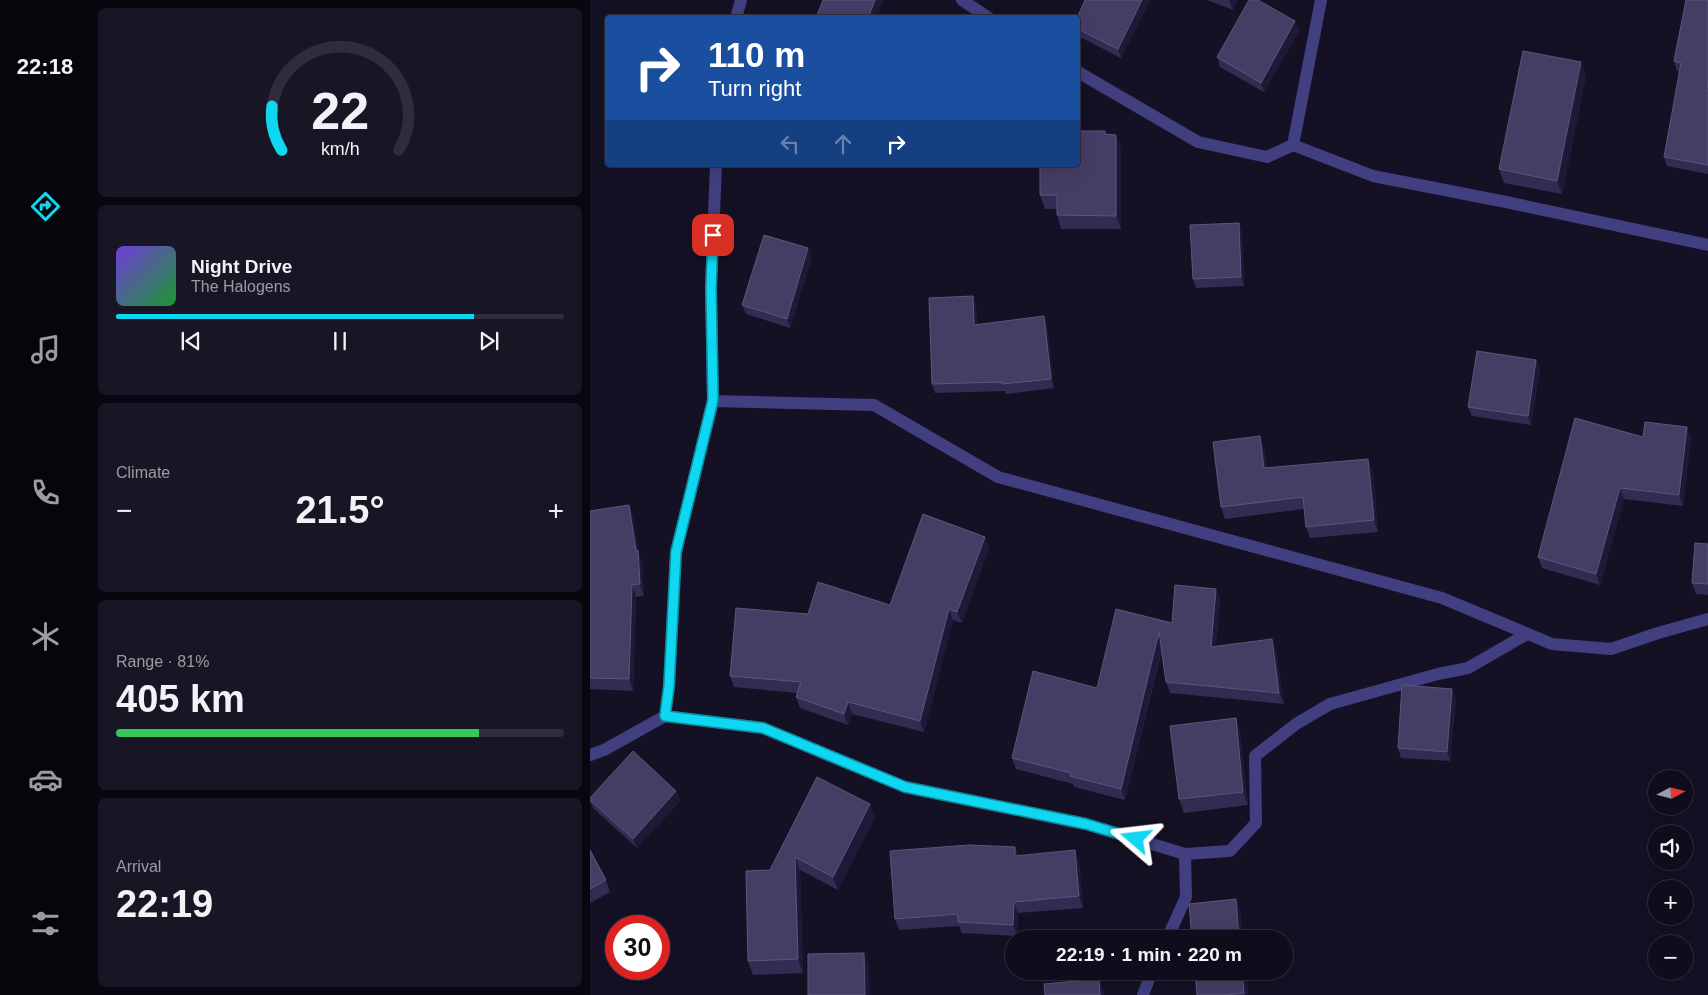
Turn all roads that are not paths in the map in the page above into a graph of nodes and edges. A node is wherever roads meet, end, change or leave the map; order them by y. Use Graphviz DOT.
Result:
graph roads {
  1 [pos="741,0"];
  2 [pos="962,0"];
  3 [pos="1322,0"];
  4 [pos="737,15"];
  5 [pos="984,15"];
  6 [pos="1080,73"];
  7 [pos="1293,145"];
  8 [pos="716,167"];
  9 [pos="1708,245"];
  10 [pos="713,400"];
  11 [pos="1708,619"];
  12 [pos="1527,634"];
  13 [pos="665,716"];
  14 [pos="590,755"];
  15 [pos="1185,854"];
  16 [pos="1171,930"];
  17 [pos="1149,980"];
  18 [pos="1144,995"];
  1 -- 4 [label="street"];
  2 -- 5 [label="street"];
  3 -- 7 [label="street"];
  6 -- 7 [label="street"];
  7 -- 9 [label="street"];
  8 -- 10 [label="street"];
  10 -- 12 [label="street"];
  10 -- 13 [label="street"];
  11 -- 12 [label="street"];
  12 -- 15 [label="street"];
  13 -- 14 [label="street"];
  13 -- 15 [label="street"];
  15 -- 16 [label="street"];
  17 -- 18 [label="street"];
}
